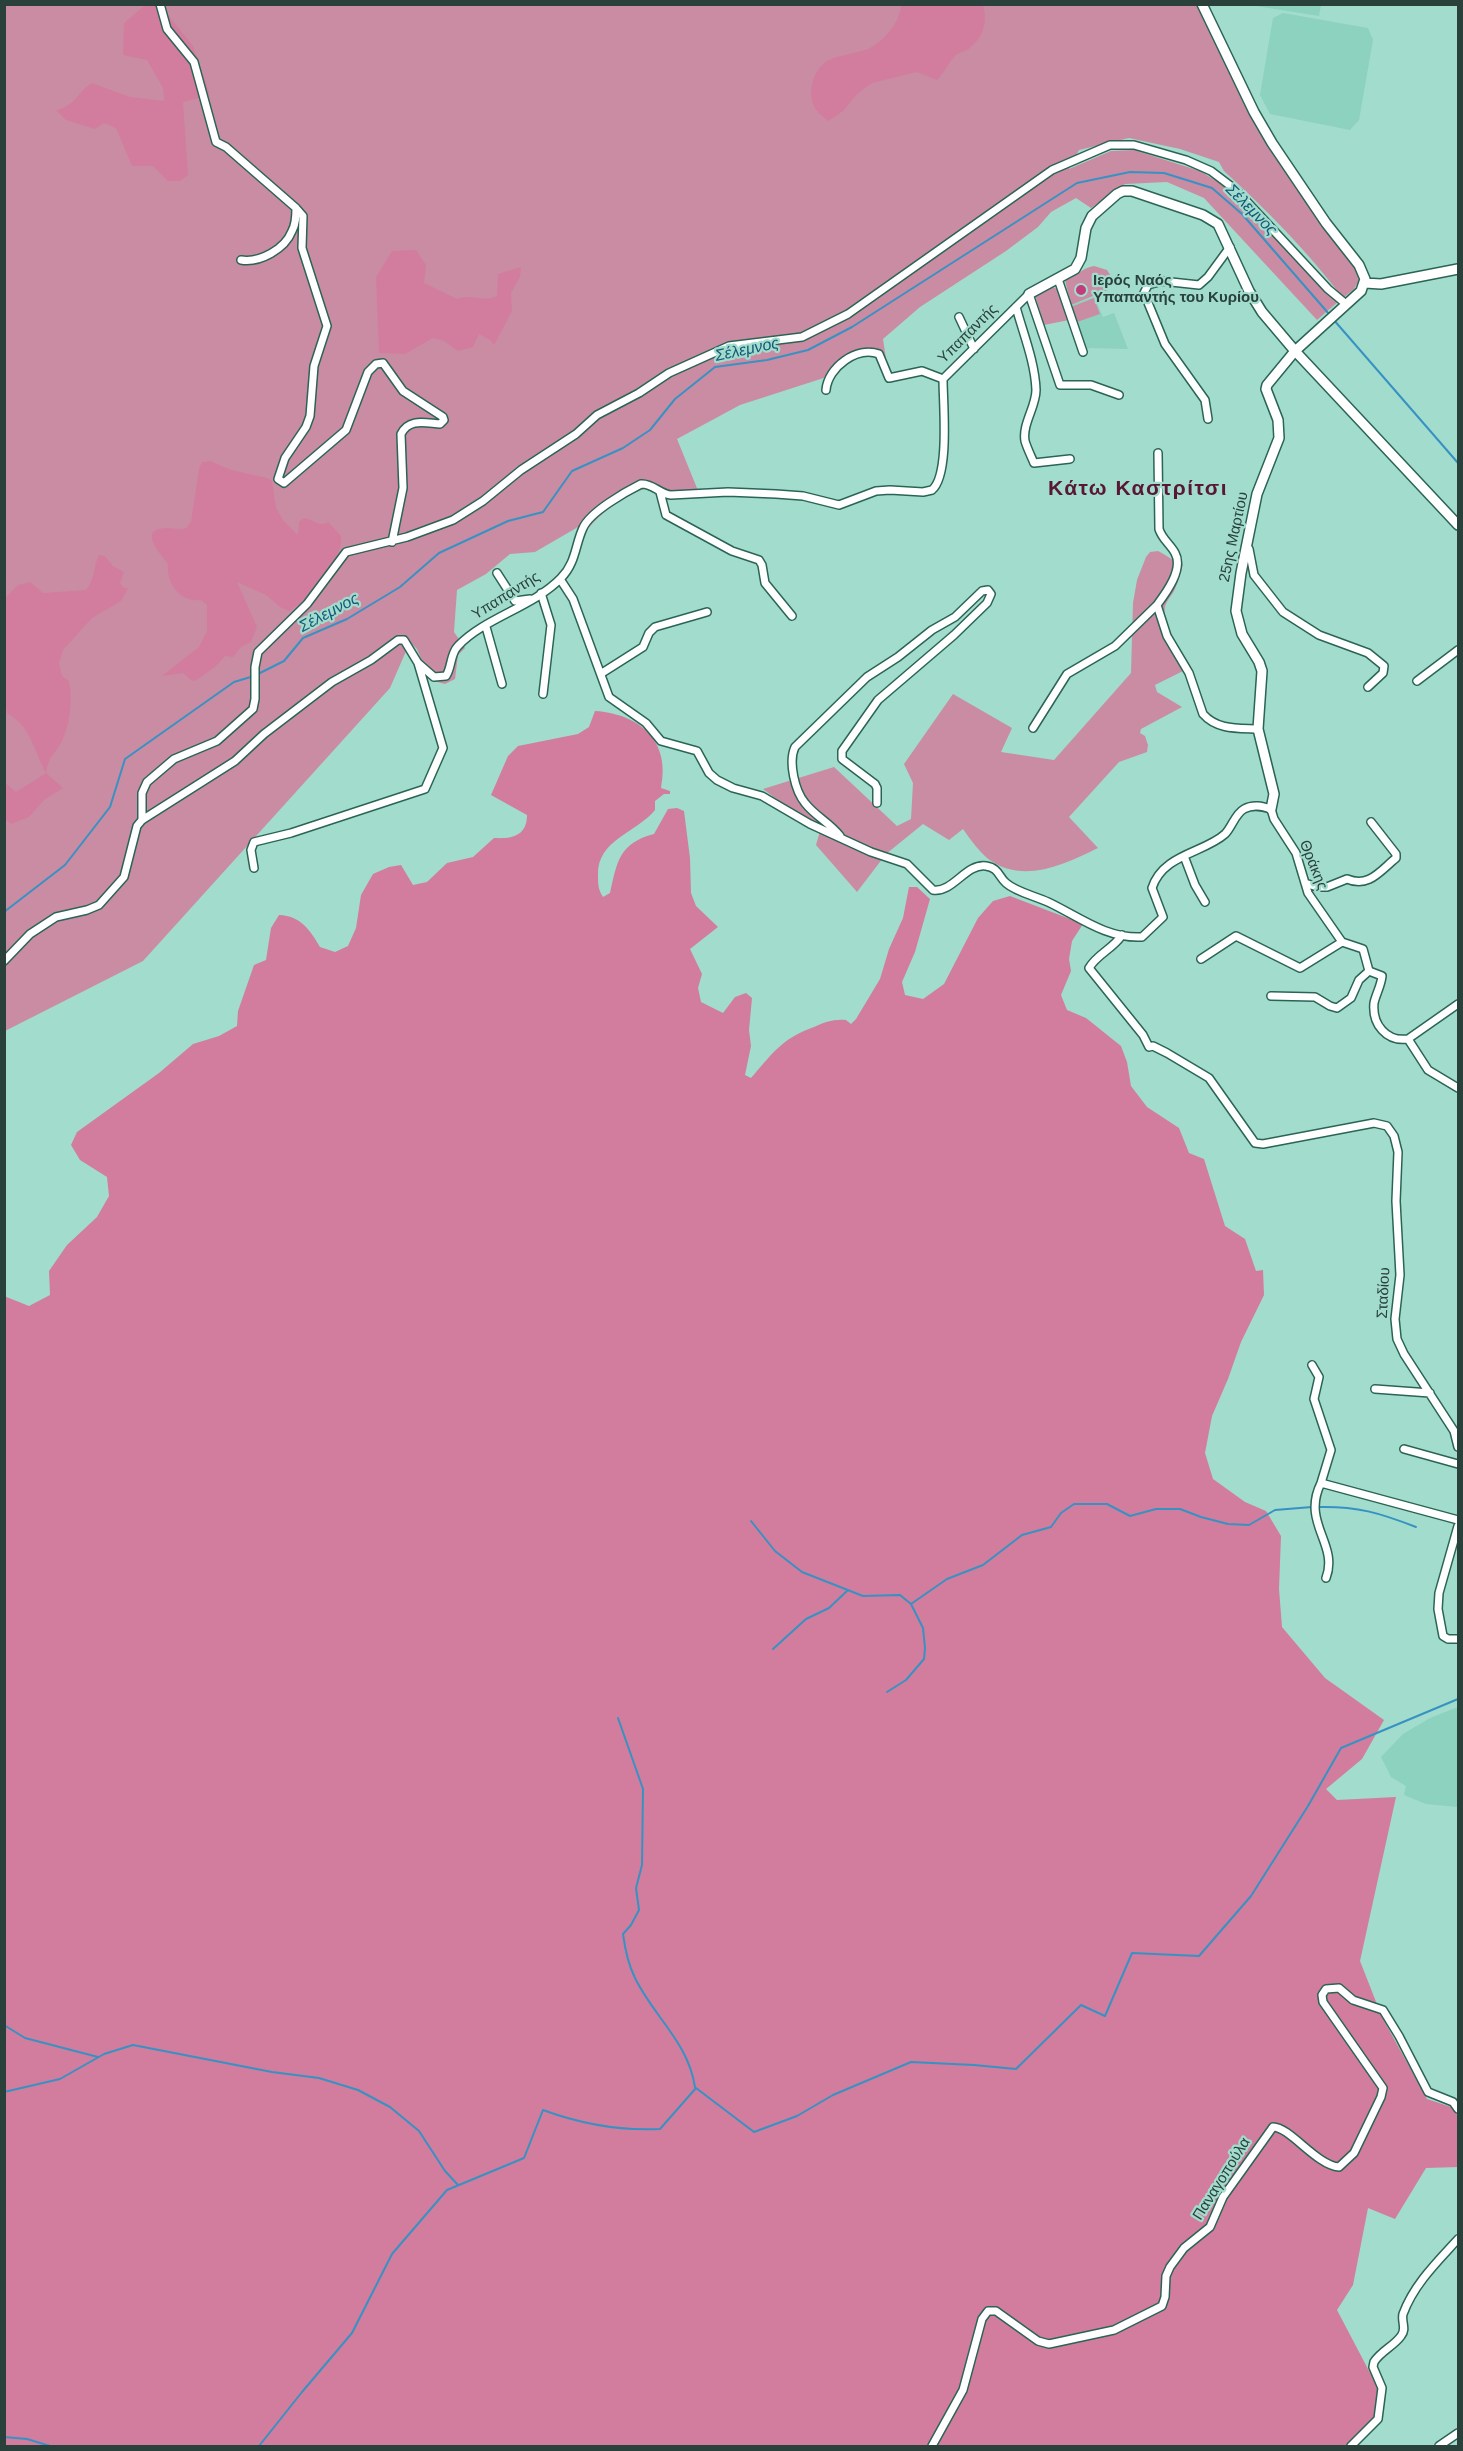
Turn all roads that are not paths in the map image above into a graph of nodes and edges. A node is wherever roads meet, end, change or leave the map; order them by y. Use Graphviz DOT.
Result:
graph roads {
  1 [pos="160,4"];
  2 [pos="1202,4"];
  3 [pos="296,208"];
  4 [pos="1230,247"];
  5 [pos="241,260"];
  6 [pos="1458,268"];
  7 [pos="1058,279"];
  8 [pos="1365,283"];
  9 [pos="1029,294"];
  10 [pos="1016,307"];
  11 [pos="1343,307"];
  12 [pos="959,316"];
  13 [pos="974,349"];
  14 [pos="1295,351"];
  15 [pos="1083,352"];
  16 [pos="944,379"];
  17 [pos="826,390"];
  18 [pos="1119,395"];
  19 [pos="1208,419"];
  20 [pos="1158,453"];
  21 [pos="1070,459"];
  22 [pos="660,492"];
  23 [pos="1458,525"];
  24 [pos="392,542"];
  25 [pos="1247,548"];
  26 [pos="497,573"];
  27 [pos="560,579"];
  28 [pos="538,596"];
  29 [pos="1157,605"];
  30 [pos="707,612"];
  31 [pos="792,616"];
  32 [pos="486,627"];
  33 [pos="1458,650"];
  34 [pos="418,663"];
  35 [pos="602,674"];
  36 [pos="1418,681"];
  37 [pos="502,684"];
  38 [pos="1368,687"];
  39 [pos="543,694"];
  40 [pos="1033,728"];
  41 [pos="1258,729"];
  42 [pos="877,803"];
  43 [pos="1271,809"];
  44 [pos="142,820"];
  45 [pos="1371,822"];
  46 [pos="840,837"];
  47 [pos="1184,856"];
  48 [pos="254,868"];
  49 [pos="1305,883"];
  50 [pos="1205,902"];
  51 [pos="1122,935"];
  52 [pos="1342,942"];
  53 [pos="1202,959"];
  54 [pos="4,961"];
  55 [pos="1369,971"];
  56 [pos="1271,996"];
  57 [pos="1458,1004"];
  58 [pos="1408,1039"];
  59 [pos="1458,1088"];
  60 [pos="1312,1365"];
  61 [pos="1375,1389"];
  62 [pos="1430,1393"];
  63 [pos="1458,1447"];
  64 [pos="1404,1449"];
  65 [pos="1458,1464"];
  66 [pos="1322,1483"];
  67 [pos="1458,1520"];
  68 [pos="1458,1526"];
  69 [pos="1326,1578"];
  70 [pos="1458,1639"];
  71 [pos="1458,2109"];
  72 [pos="1458,2239"];
  73 [pos="1458,2433"];
  74 [pos="932,2446"];
  75 [pos="1351,2446"];
  76 [pos="1439,2446"];
  1 -- 3 [label="street"];
  2 -- 8 [label="street"];
  3 -- 5 [label="street"];
  3 -- 24 [label="street"];
  4 -- 7 [label="street, Υπαπαντής"];
  4 -- 14 [label="street, Υπαπαντής"];
  4 -- 19 [label="street"];
  6 -- 8 [label="street"];
  7 -- 9 [label="street, Υπαπαντής"];
  7 -- 15 [label="street"];
  8 -- 11 [label="street"];
  9 -- 10 [label="street, Υπαπαντής"];
  9 -- 18 [label="street"];
  10 -- 13 [label="street, Υπαπαντής"];
  10 -- 21 [label="street"];
  11 -- 14 [label="street"];
  11 -- 24 [label="street"];
  12 -- 13 [label="street"];
  13 -- 16 [label="street, Υπαπαντής"];
  14 -- 23 [label="street, Υπαπαντής"];
  14 -- 25 [label="street, 25ης Μαρτίου"];
  16 -- 17 [label="street"];
  16 -- 22 [label="street, Υπαπαντής"];
  20 -- 29 [label="street"];
  22 -- 27 [label="street, Υπαπαντής"];
  22 -- 31 [label="street"];
  24 -- 44 [label="street"];
  25 -- 38 [label="street"];
  25 -- 41 [label="street, 25ης Μαρτίου"];
  26 -- 28 [label="street"];
  27 -- 28 [label="street, Υπαπαντής"];
  27 -- 35 [label="street"];
  28 -- 32 [label="street, Υπαπαντής"];
  28 -- 39 [label="street"];
  29 -- 40 [label="street"];
  29 -- 41 [label="street"];
  30 -- 35 [label="street"];
  32 -- 34 [label="street, Υπαπαντής"];
  32 -- 37 [label="street"];
  33 -- 36 [label="street"];
  34 -- 44 [label="street"];
  34 -- 48 [label="street"];
  35 -- 46 [label="street"];
  41 -- 43 [label="street, 25ης Μαρτίου"];
  42 -- 46 [label="street"];
  43 -- 47 [label="street"];
  43 -- 49 [label="street, Θράκης"];
  44 -- 54 [label="street"];
  45 -- 49 [label="street"];
  46 -- 51 [label="street"];
  47 -- 50 [label="street"];
  47 -- 51 [label="street"];
  49 -- 52 [label="street, Θράκης"];
  51 -- 62 [label="street, Σταδίου"];
  52 -- 53 [label="street"];
  52 -- 55 [label="street"];
  55 -- 56 [label="street"];
  55 -- 58 [label="street"];
  57 -- 58 [label="street"];
  58 -- 59 [label="street"];
  60 -- 66 [label="street"];
  61 -- 62 [label="street"];
  62 -- 63 [label="street, Σταδίου"];
  64 -- 65 [label="street"];
  66 -- 67 [label="street"];
  66 -- 69 [label="street"];
  68 -- 70 [label="street"];
  71 -- 74 [label="street, Παναγοπούλα"];
  72 -- 75 [label="street"];
  73 -- 76 [label="street"];
}
